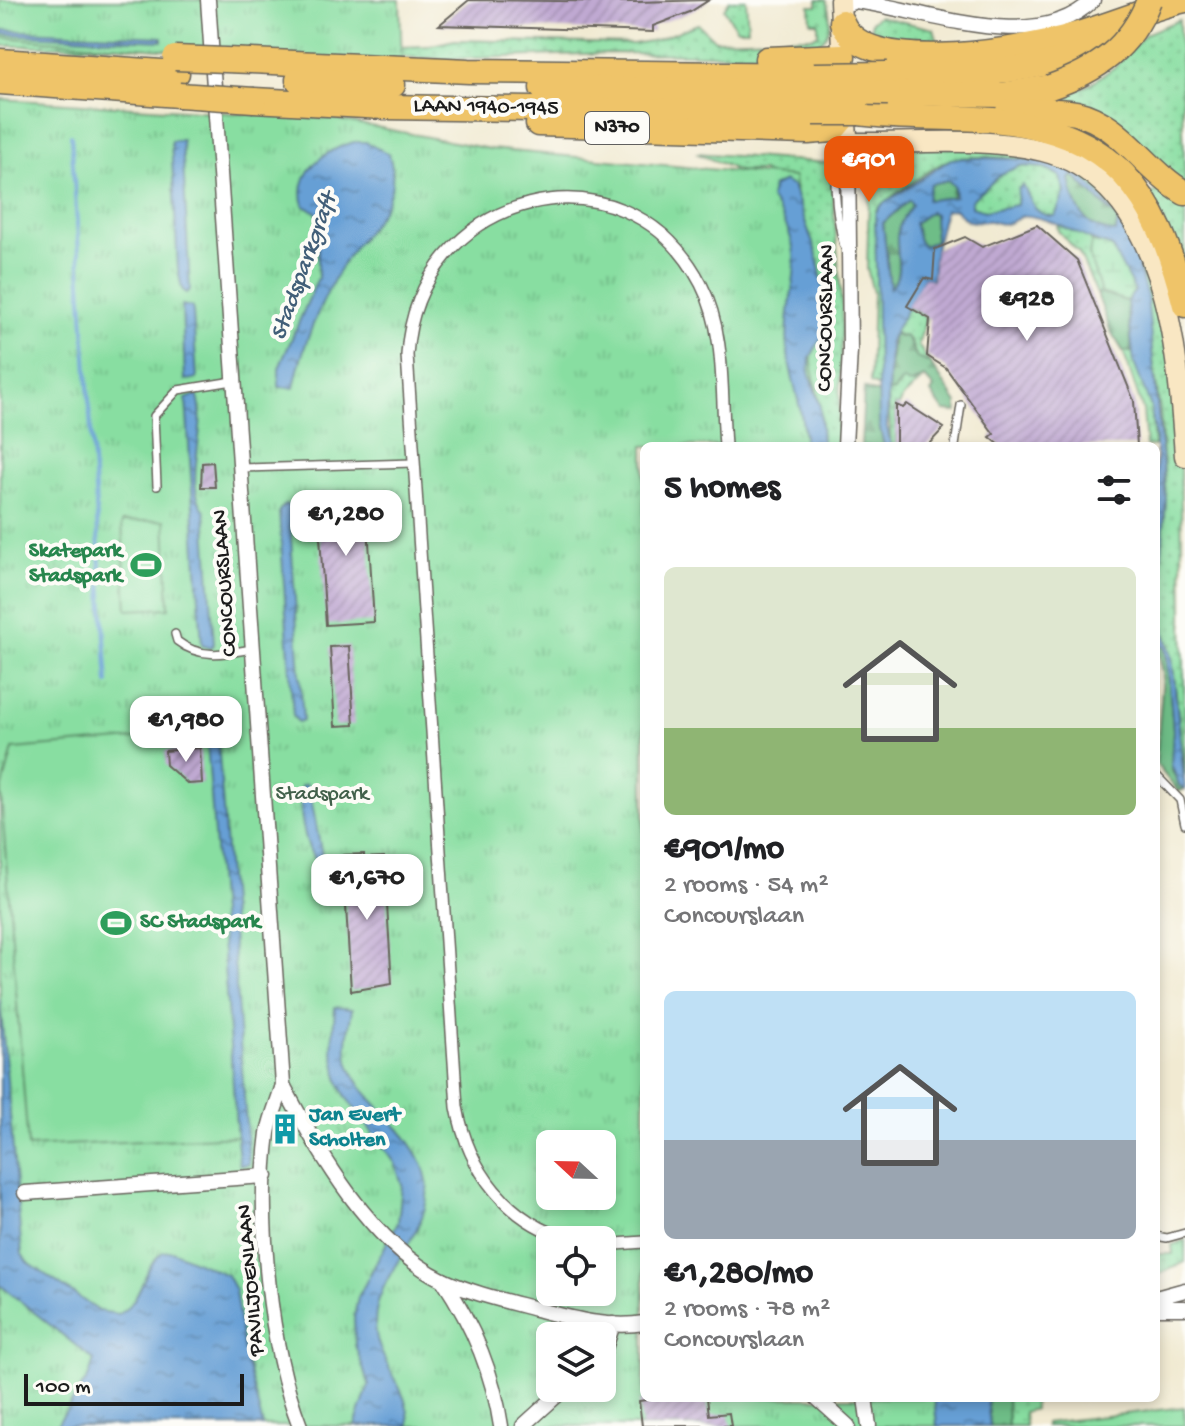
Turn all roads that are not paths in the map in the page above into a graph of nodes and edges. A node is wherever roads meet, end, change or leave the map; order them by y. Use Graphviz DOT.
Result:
graph roads {
  1 [pos="208,0"];
  2 [pos="1093,0"];
  3 [pos="1149,0"];
  4 [pos="1185,2"];
  5 [pos="840,21"];
  6 [pos="0,60"];
  7 [pos="469,71"];
  8 [pos="177,75"];
  9 [pos="252,79"];
  10 [pos="0,82"];
  11 [pos="813,93"];
  12 [pos="888,99"];
  13 [pos="384,107"];
  14 [pos="852,115"];
  15 [pos="848,143"];
  16 [pos="1185,193"];
  17 [pos="848,264"];
  18 [pos="1185,305"];
  19 [pos="235,381"];
  20 [pos="961,405"];
  21 [pos="725,442"];
  22 [pos="845,442"];
  23 [pos="956,442"];
  24 [pos="1185,456"];
  25 [pos="413,463"];
  26 [pos="241,468"];
  27 [pos="157,486"];
  28 [pos="175,634"];
  29 [pos="252,649"];
  30 [pos="1160,779"];
  31 [pos="1185,824"];
  32 [pos="283,1085"];
  33 [pos="253,1177"];
  34 [pos="25,1193"];
  35 [pos="538,1226"];
  36 [pos="1185,1233"];
  37 [pos="1160,1237"];
  38 [pos="640,1242"];
  39 [pos="616,1244"];
  40 [pos="443,1280"];
  41 [pos="1185,1290"];
  42 [pos="1160,1297"];
  43 [pos="1160,1308"];
  44 [pos="1185,1308"];
  45 [pos="597,1322"];
  46 [pos="640,1323"];
  47 [pos="616,1324"];
  48 [pos="550,1402"];
  49 [pos="821,1402"];
  50 [pos="866,1402"];
  51 [pos="300,1426"];
  52 [pos="501,1426"];
  53 [pos="523,1426"];
  54 [pos="848,1426"];
  55 [pos="869,1426"];
  1 -- 19 [label="street, CONCOURSLAAN"];
  2 -- 5 [label="street"];
  3 -- 12 [label="highway, N370, bridge"];
  4 -- 5 [label="highway, N370"];
  4 -- 12 [label="highway, N370"];
  5 -- 7 [label="highway, N370"];
  5 -- 14 [label="main road"];
  6 -- 8 [label="highway, LAAN 1940-1945 / N370"];
  7 -- 9 [label="highway, N370"];
  7 -- 11 [label="highway, N370"];
  8 -- 9 [label="highway, LAAN 1940-1945 / N370"];
  8 -- 10 [label="highway, LAAN 1940-1945 / N370"];
  9 -- 11 [label="highway, LAAN 1940-1945 / N370"];
  9 -- 13 [label="highway, LAAN 1940-1945 / N370"];
  11 -- 12 [label="highway, N370, bridge"];
  11 -- 13 [label="highway, LAAN 1940-1945 / N370"];
  11 -- 14 [label="highway, LAAN 1940-1945 / N370, bridge"];
  12 -- 14 [label="highway, N370"];
  12 -- 16 [label="highway, N370"];
  12 -- 18 [label="highway, N370"];
  13 -- 14 [label="highway, N370"];
  14 -- 15 [label="main road"];
  14 -- 17 [label="lane"];
  15 -- 17 [label="street, CONCOURSLAAN"];
  15 -- 24 [label="main road"];
  17 -- 22 [label="street, CONCOURSLAAN"];
  19 -- 26 [label="street, CONCOURSLAAN"];
  19 -- 27 [label="lane"];
  20 -- 23 [label="lane"];
  21 -- 25 [label="street"];
  25 -- 26 [label="lane"];
  25 -- 35 [label="street"];
  26 -- 29 [label="street, CONCOURSLAAN"];
  28 -- 29 [label="lane"];
  29 -- 32 [label="street, CONCOURSLAAN"];
  30 -- 31 [label="lane"];
  32 -- 33 [label="street, PAVILJOENLAAN"];
  32 -- 40 [label="street, CONCOURSLAAN"];
  33 -- 34 [label="street, PAVILJOENLAAN"];
  33 -- 51 [label="street, PAVILJOENLAAN"];
  36 -- 37 [label="lane"];
  38 -- 39 [label="street"];
  40 -- 45 [label="street, CONCOURSLAAN"];
  40 -- 52 [label="street"];
  41 -- 42 [label="street"];
  43 -- 44 [label="street"];
  46 -- 47 [label="street, CONCOURSLAAN"];
  48 -- 53 [label="street"];
  49 -- 54 [label="street"];
  50 -- 55 [label="street"];
}
